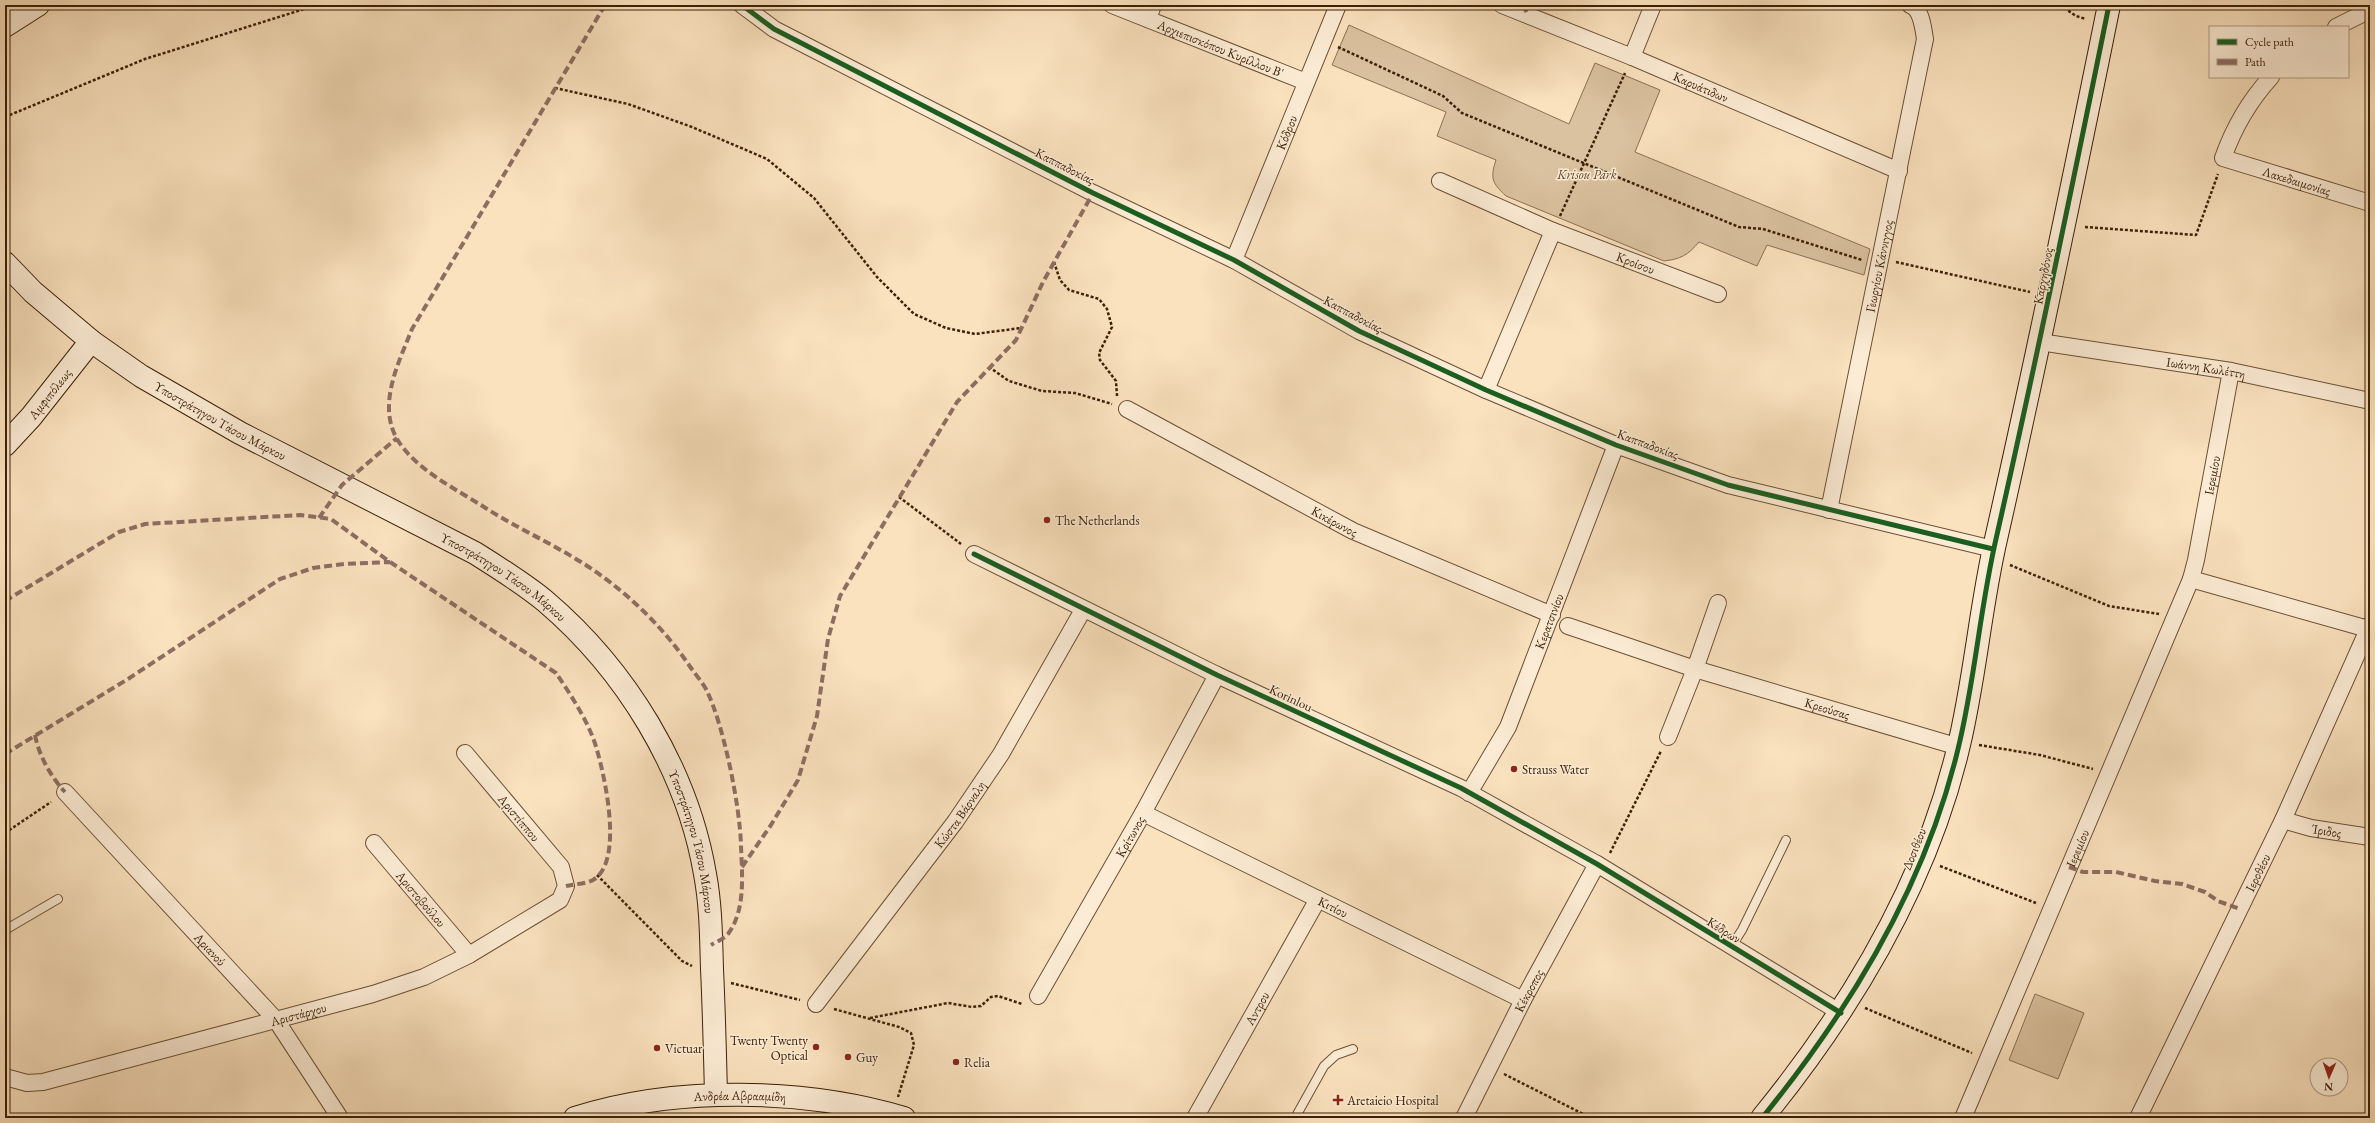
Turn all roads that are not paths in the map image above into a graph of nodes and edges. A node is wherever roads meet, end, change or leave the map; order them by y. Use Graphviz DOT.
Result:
graph roads {
  1 [pos="38,5"];
  2 [pos="742,5"];
  3 [pos="1112,5"];
  4 [pos="1338,5"];
  5 [pos="1502,5"];
  6 [pos="1653,5"];
  7 [pos="1910,5"];
  8 [pos="2370,10"];
  9 [pos="1151,12"];
  10 [pos="2107,15"];
  11 [pos="5,26"];
  12 [pos="2338,26"];
  13 [pos="1632,57"];
  14 [pos="2270,78"];
  15 [pos="1306,82"];
  16 [pos="1899,171"];
  17 [pos="1440,181"];
  18 [pos="2370,203"];
  19 [pos="1553,231"];
  20 [pos="1234,260"];
  21 [pos="5,263"];
  22 [pos="1718,294"];
  23 [pos="92,341"];
  24 [pos="2040,342"];
  25 [pos="2231,371"];
  26 [pos="1486,390"];
  27 [pos="2370,401"];
  28 [pos="1128,409"];
  29 [pos="5,445"];
  30 [pos="1616,445"];
  31 [pos="1829,510"];
  32 [pos="974,554"];
  33 [pos="1992,556"];
  34 [pos="2191,579"];
  35 [pos="1718,603"];
  36 [pos="1083,610"];
  37 [pos="1552,615"];
  38 [pos="1568,626"];
  39 [pos="2369,627"];
  40 [pos="1695,669"];
  41 [pos="1217,676"];
  42 [pos="1668,737"];
  43 [pos="1959,744"];
  44 [pos="465,753"];
  45 [pos="65,792"];
  46 [pos="1469,793"];
  47 [pos="1143,813"];
  48 [pos="2283,820"];
  49 [pos="2370,837"];
  50 [pos="1786,840"];
  51 [pos="374,843"];
  52 [pos="1600,866"];
  53 [pos="566,886"];
  54 [pos="58,899"];
  55 [pos="1318,899"];
  56 [pos="5,930"];
  57 [pos="1731,947"];
  58 [pos="469,955"];
  59 [pos="1038,996"];
  60 [pos="1523,1000"];
  61 [pos="816,1004"];
  62 [pos="1845,1007"];
  63 [pos="276,1020"];
  64 [pos="1353,1049"];
  65 [pos="5,1077"];
  66 [pos="716,1095"];
  67 [pos="898,1116"];
  68 [pos="340,1118"];
  69 [pos="575,1118"];
  70 [pos="1195,1118"];
  71 [pos="1295,1118"];
  72 [pos="1464,1118"];
  73 [pos="1762,1118"];
  74 [pos="1963,1118"];
  75 [pos="2138,1118"];
  1 -- 11 [label="main road"];
  2 -- 20 [label="street, Καππαδοκίας"];
  3 -- 9 [label="street, Αρχιεπισκόπου Κυρίλλου Β'"];
  4 -- 15 [label="street, Κόδρου"];
  5 -- 13 [label="street, Καρυάτιδων"];
  6 -- 13 [label="street"];
  7 -- 16 [label="street, Γεωργίου Κάννιγγος"];
  8 -- 12 [label="street"];
  9 -- 15 [label="street, Αρχιεπισκόπου Κυρίλλου Β'"];
  10 -- 24 [label="main road, Καρχηδόνος"];
  13 -- 16 [label="street, Καρυάτιδων"];
  14 -- 18 [label="street, Λακεδαιμονίας"];
  15 -- 20 [label="street, Κόδρου"];
  16 -- 31 [label="street, Γεωργίου Κάννιγγος"];
  17 -- 19 [label="street, Κροίσου"];
  19 -- 22 [label="street, Κροίσου"];
  19 -- 26 [label="street"];
  20 -- 26 [label="street, Καππαδοκίας"];
  21 -- 23 [label="main road, Υποστράτηγου Τάσου Μάρκου"];
  23 -- 29 [label="main road, Αμφιπόλεως"];
  23 -- 66 [label="main road, Υποστράτηγου Τάσου Μάρκου"];
  24 -- 25 [label="street, Ιωάννη Κωλέττη"];
  24 -- 33 [label="main road, Καρχηδόνος"];
  25 -- 27 [label="street, Ιωάννη Κωλέττη"];
  25 -- 34 [label="street, Ιερεμίου"];
  26 -- 30 [label="street, Καππαδοκίας"];
  28 -- 37 [label="street, Κικέρωνος"];
  30 -- 31 [label="street, Καππαδοκίας"];
  30 -- 37 [label="street, Κερατσινίου"];
  31 -- 33 [label="street, Καππαδοκίας"];
  32 -- 36 [label="street, Korinlou"];
  33 -- 43 [label="main road, Δοσιθέου"];
  34 -- 39 [label="street"];
  34 -- 74 [label="street, Ιερεμίου"];
  35 -- 40 [label="street"];
  36 -- 41 [label="street, Korinlou"];
  36 -- 61 [label="street, Κώστα Βάρναλη"];
  37 -- 46 [label="street, Κερατσινίου"];
  38 -- 40 [label="street, Κρεούσας"];
  39 -- 48 [label="street, Ιεροθέου"];
  40 -- 42 [label="street"];
  40 -- 43 [label="street, Κρεούσας"];
  41 -- 46 [label="street, Korinlou"];
  41 -- 47 [label="street, Κρίτωνος"];
  43 -- 62 [label="main road, Δοσιθέου"];
  44 -- 53 [label="street, Αριστίππου"];
  45 -- 63 [label="street, Αριανού"];
  46 -- 52 [label="street, Korinlou"];
  47 -- 55 [label="street, Κιτίου"];
  47 -- 59 [label="street, Κρίτωνος"];
  48 -- 49 [label="street, Ίριδος"];
  48 -- 75 [label="street, Ιεροθέου"];
  50 -- 57 [label="lane"];
  51 -- 58 [label="street, Αριστοβούλου"];
  52 -- 57 [label="street, Κέδρων"];
  52 -- 60 [label="street, Κέκροπος"];
  53 -- 58 [label="street, Αριστάρχου"];
  54 -- 56 [label="lane"];
  55 -- 60 [label="street, Κιτίου"];
  55 -- 70 [label="street, Αντρου"];
  57 -- 62 [label="street, Κέδρων"];
  58 -- 63 [label="street, Αριστάρχου"];
  60 -- 72 [label="street, Κέκροπος"];
  62 -- 73 [label="main road, Δοσιθέου"];
  63 -- 65 [label="street, Αριστάρχου"];
  63 -- 68 [label="street, Αριανού"];
  64 -- 71 [label="lane"];
  66 -- 67 [label="main road, Ανδρέα Αβρααμίδη"];
  66 -- 69 [label="main road, Ανδρέα Αβρααμίδη"];
}
